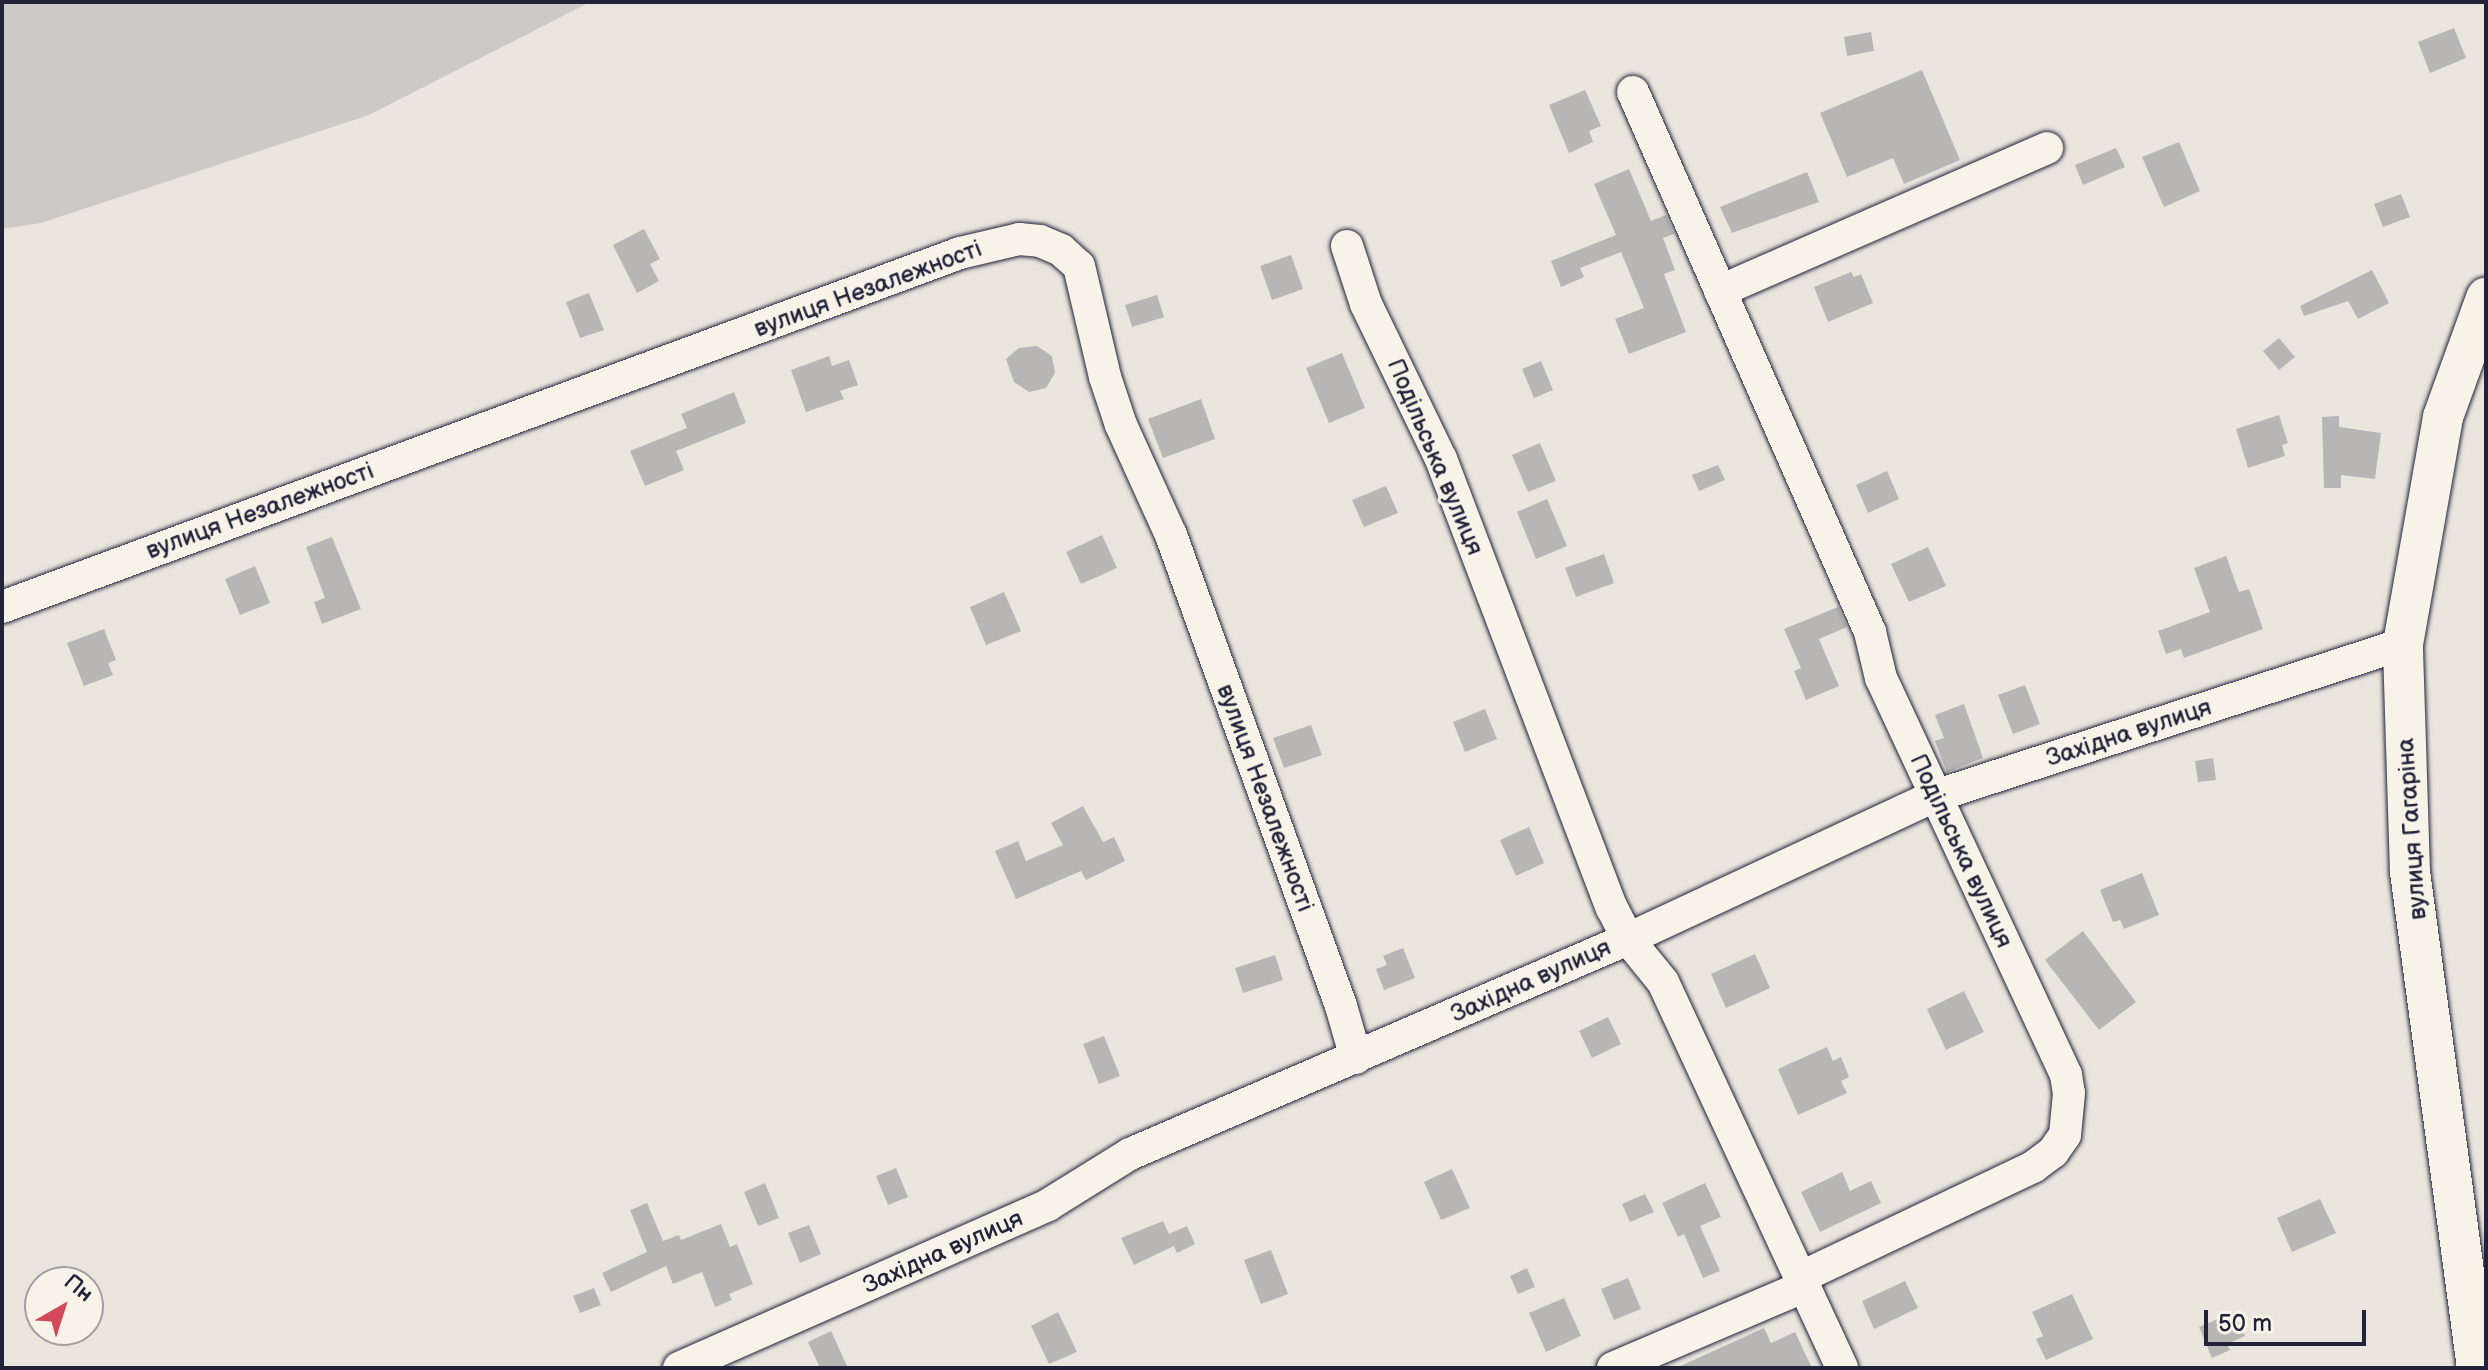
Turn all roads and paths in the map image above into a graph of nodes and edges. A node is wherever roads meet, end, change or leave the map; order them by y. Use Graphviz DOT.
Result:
graph roads {
  1 [pos="1633,92"];
  2 [pos="2047,148"];
  3 [pos="1347,246"];
  4 [pos="1720,291"];
  5 [pos="2486,298"];
  6 [pos="2,607"];
  7 [pos="2403,644"];
  8 [pos="1935,796"];
  9 [pos="1628,939"];
  10 [pos="1356,1058"];
  11 [pos="1803,1282"];
  12 [pos="692,1366"];
  13 [pos="1613,1368"];
  14 [pos="1842,1368"];
  15 [pos="2477,1368"];
  1 -- 4 [label="street, Подільська вулиця"];
  2 -- 4 [label="street"];
  3 -- 9 [label="street, Подільська вулиця"];
  4 -- 8 [label="street, Подільська вулиця"];
  5 -- 7 [label="main road, вулиця Гагаріна"];
  6 -- 10 [label="street, вулиця Незалежності"];
  7 -- 8 [label="street, Західна вулиця"];
  7 -- 15 [label="main road, вулиця Гагаріна"];
  8 -- 9 [label="street, Західна вулиця"];
  8 -- 11 [label="street, Подільська вулиця"];
  9 -- 10 [label="street, Західна вулиця"];
  9 -- 11 [label="street, Подільська вулиця"];
  10 -- 12 [label="street, Західна вулиця"];
  11 -- 13 [label="street"];
  11 -- 14 [label="street, Подільська вулиця"];
}
